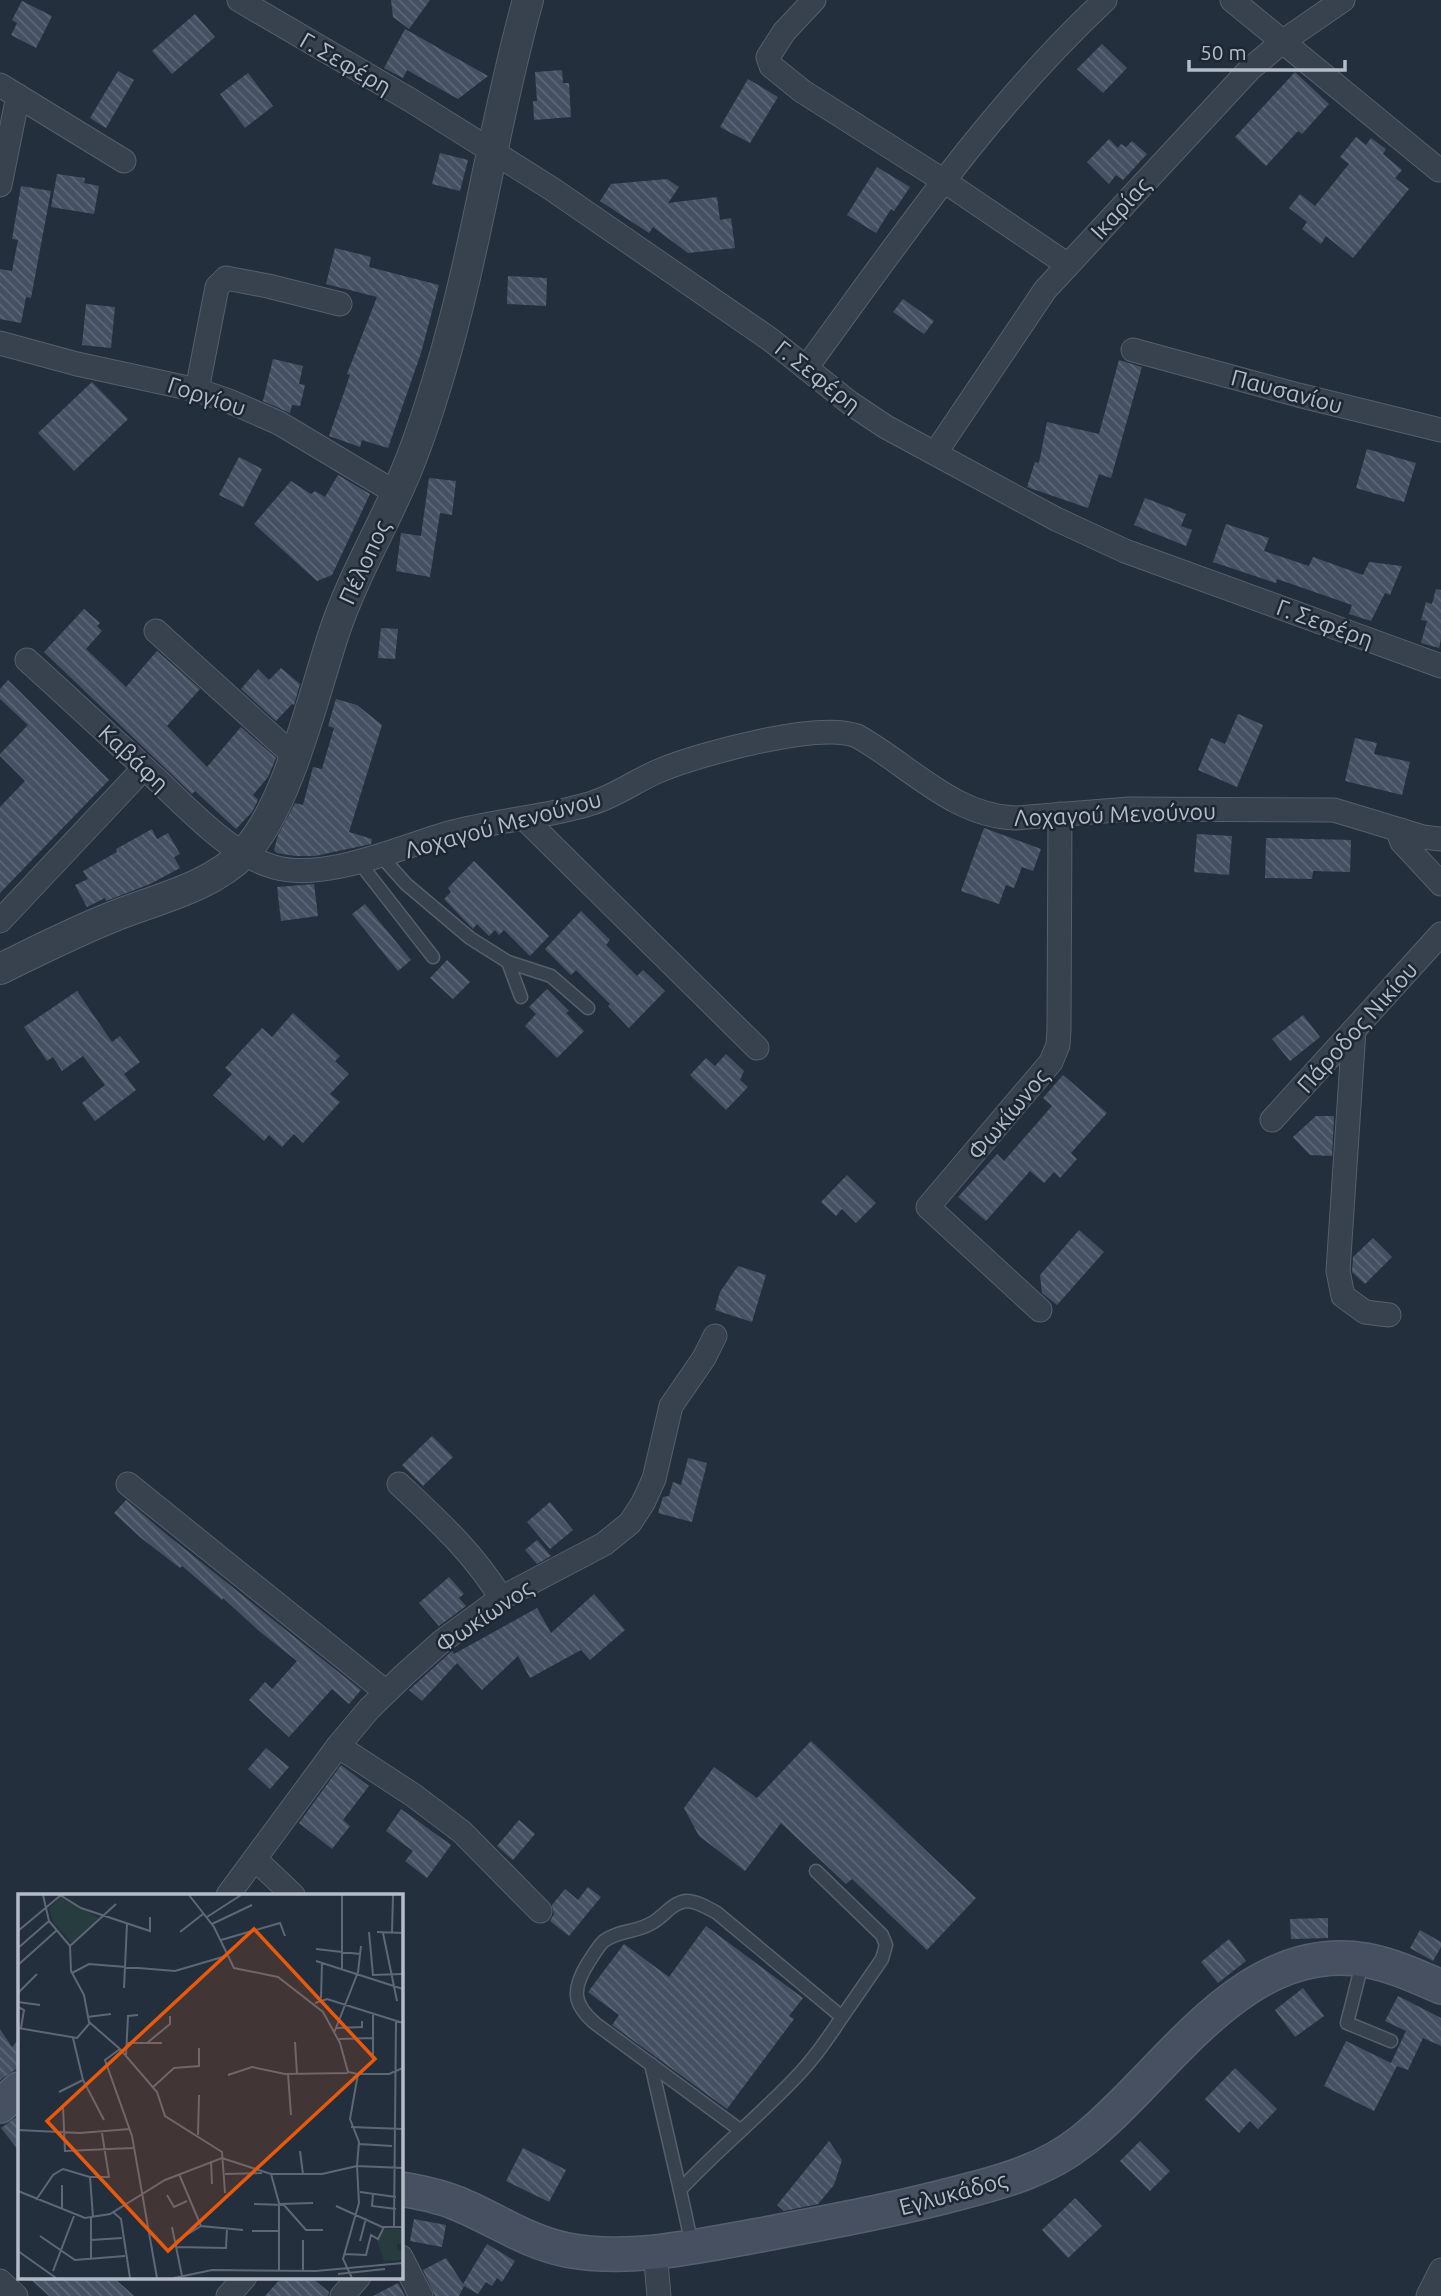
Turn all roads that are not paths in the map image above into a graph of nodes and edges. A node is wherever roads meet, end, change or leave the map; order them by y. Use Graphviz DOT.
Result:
graph roads {
  1 [pos="239,0"];
  2 [pos="528,0"];
  3 [pos="814,0"];
  4 [pos="1105,0"];
  5 [pos="1231,0"];
  6 [pos="1343,0"];
  7 [pos="1282,42"];
  8 [pos="9,90"];
  9 [pos="493,152"];
  10 [pos="124,160"];
  11 [pos="1439,170"];
  12 [pos="944,181"];
  13 [pos="0,185"];
  14 [pos="1068,265"];
  15 [pos="340,304"];
  16 [pos="0,343"];
  17 [pos="1133,350"];
  18 [pos="806,368"];
  19 [pos="197,390"];
  20 [pos="1441,430"];
  21 [pos="936,452"];
  22 [pos="396,493"];
  23 [pos="156,631"];
  24 [pos="27,660"];
  25 [pos="1441,666"];
  26 [pos="293,756"];
  27 [pos="144,768"];
  28 [pos="1059,814"];
  29 [pos="525,819"];
  30 [pos="1401,830"];
  31 [pos="1441,839"];
  32 [pos="245,853"];
  33 [pos="370,859"];
  34 [pos="1441,884"];
  35 [pos="0,921"];
  36 [pos="1441,934"];
  37 [pos="433,957"];
  38 [pos="508,962"];
  39 [pos="0,969"];
  40 [pos="521,997"];
  41 [pos="588,1008"];
  42 [pos="1354,1030"];
  43 [pos="757,1048"];
  44 [pos="1272,1120"];
  45 [pos="1040,1310"];
  46 [pos="1389,1315"];
  47 [pos="715,1336"];
  48 [pos="128,1484"];
  49 [pos="399,1484"];
  50 [pos="501,1598"];
  51 [pos="386,1692"];
  52 [pos="338,1746"];
  53 [pos="255,1859"];
  54 [pos="816,1871"];
  55 [pos="229,1894"];
  56 [pos="292,1894"];
  57 [pos="540,1911"];
  58 [pos="1364,1960"];
  59 [pos="1438,1981"];
  60 [pos="842,2017"];
  61 [pos="1391,2041"];
  62 [pos="651,2064"];
  63 [pos="18,2090"];
  64 [pos="0,2106"];
  65 [pos="740,2130"];
  66 [pos="402,2189"];
  67 [pos="680,2190"];
  68 [pos="692,2247"];
  69 [pos="655,2251"];
  70 [pos="402,2260"];
  71 [pos="1441,2270"];
  72 [pos="245,2278"];
  73 [pos="358,2278"];
  74 [pos="0,2281"];
  75 [pos="16,2296"];
  76 [pos="228,2296"];
  77 [pos="342,2296"];
  78 [pos="421,2296"];
  79 [pos="659,2296"];
  80 [pos="1428,2296"];
  1 -- 9 [label="street, Γ. Σεφέρη"];
  2 -- 9 [label="street, Πέλοπος"];
  3 -- 12 [label="street"];
  4 -- 12 [label="street"];
  5 -- 7 [label="street"];
  6 -- 7 [label="street, Ικαρίας"];
  7 -- 11 [label="street"];
  7 -- 14 [label="street, Ικαρίας"];
  8 -- 10 [label="street"];
  8 -- 13 [label="street"];
  9 -- 18 [label="street, Γ. Σεφέρη"];
  9 -- 22 [label="street, Πέλοπος"];
  12 -- 14 [label="street"];
  12 -- 18 [label="street"];
  14 -- 21 [label="street, Ικαρίας"];
  15 -- 19 [label="street"];
  16 -- 19 [label="street, Γοργίου"];
  17 -- 20 [label="street, Παυσανίου"];
  18 -- 21 [label="street, Γ. Σεφέρη"];
  19 -- 22 [label="street, Γοργίου"];
  21 -- 25 [label="street, Γ. Σεφέρη"];
  22 -- 26 [label="street, Πέλοπος"];
  23 -- 26 [label="street"];
  24 -- 27 [label="street, Καβάφη"];
  26 -- 32 [label="street, Πέλοπος"];
  27 -- 32 [label="street, Καβάφη"];
  27 -- 35 [label="street"];
  28 -- 29 [label="street, Λοχαγού Μενούνου"];
  28 -- 30 [label="street, Λοχαγού Μενούνου"];
  28 -- 45 [label="street, Φωκίωνος"];
  29 -- 33 [label="street, Λοχαγού Μενούνου"];
  29 -- 43 [label="street"];
  30 -- 31 [label="street, Λοχαγού Μενούνου"];
  30 -- 34 [label="street"];
  32 -- 33 [label="street, Λοχαγού Μενούνου"];
  32 -- 39 [label="street, Πέλοπος"];
  33 -- 37 [label="lane"];
  33 -- 38 [label="lane"];
  36 -- 42 [label="street, Πάροδος Νικίου"];
  38 -- 40 [label="lane"];
  38 -- 41 [label="lane"];
  42 -- 44 [label="street, Πάροδος Νικίου"];
  42 -- 46 [label="street"];
  47 -- 50 [label="street, Φωκίωνος"];
  48 -- 51 [label="street"];
  49 -- 50 [label="street"];
  50 -- 51 [label="street, Φωκίωνος"];
  51 -- 52 [label="street, Φωκίωνος"];
  52 -- 53 [label="street, Φωκίωνος"];
  52 -- 57 [label="street"];
  53 -- 55 [label="street, Φωκίωνος"];
  53 -- 56 [label="street"];
  54 -- 60 [label="lane"];
  58 -- 59 [label="main road, Εγλυκάδος"];
  58 -- 61 [label="lane"];
  58 -- 68 [label="main road, Εγλυκάδος"];
  60 -- 62 [label="lane"];
  60 -- 65 [label="lane"];
  62 -- 65 [label="lane"];
  62 -- 67 [label="lane"];
  63 -- 64 [label="main road"];
  65 -- 67 [label="lane"];
  66 -- 69 [label="main road, Εγλυκάδος"];
  67 -- 68 [label="lane"];
  68 -- 69 [label="main road, Εγλυκάδος"];
  69 -- 79 [label="street"];
  70 -- 78 [label="street"];
  71 -- 80 [label="street"];
  72 -- 76 [label="street"];
  73 -- 77 [label="street"];
  74 -- 75 [label="street"];
}
